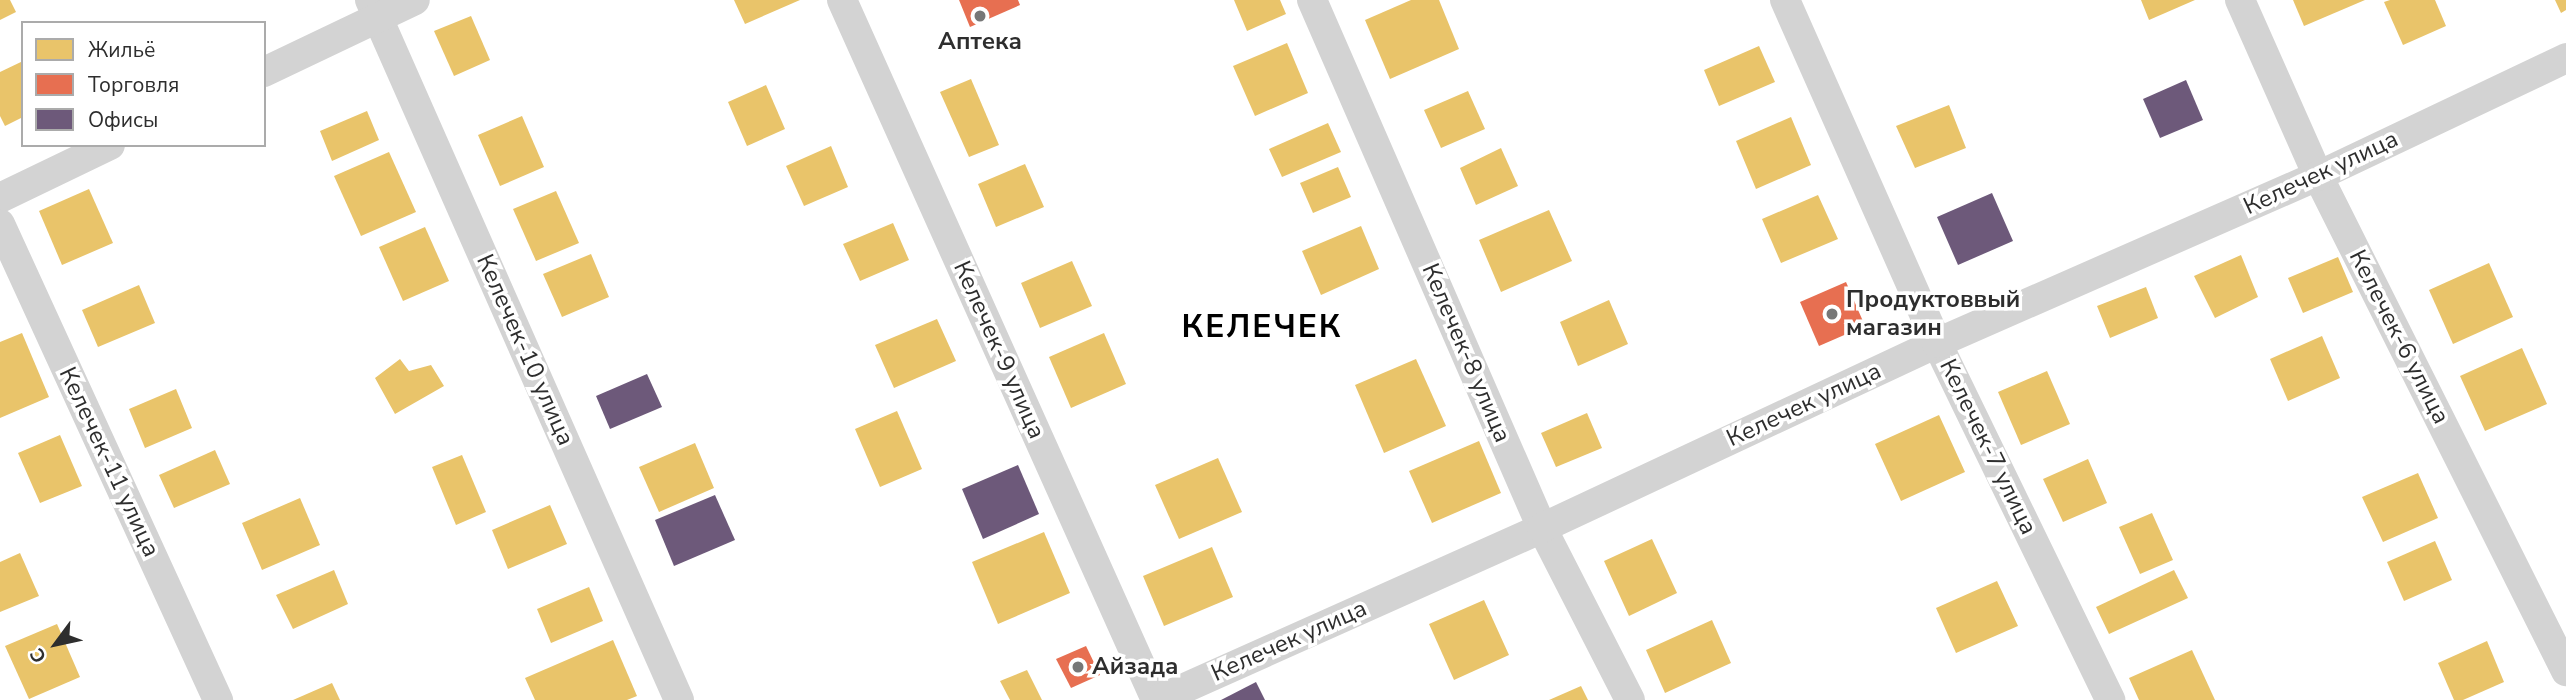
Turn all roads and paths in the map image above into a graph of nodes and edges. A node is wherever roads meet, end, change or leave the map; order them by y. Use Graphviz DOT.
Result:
graph roads {
  1 [pos="415,0"];
  2 [pos="842,0"];
  3 [pos="1312,0"];
  4 [pos="1785,0"];
  5 [pos="2240,0"];
  6 [pos="374,8"];
  7 [pos="2566,58"];
  8 [pos="266,71"];
  9 [pos="106,147"];
  10 [pos="2318,176"];
  11 [pos="0,198"];
  12 [pos="0,224"];
  13 [pos="1937,343"];
  14 [pos="1542,528"];
  15 [pos="2566,671"];
  16 [pos="218,700"];
  17 [pos="679,700"];
  18 [pos="1157,700"];
  19 [pos="1630,700"];
  20 [pos="2110,700"];
  1 -- 6 [label="street"];
  2 -- 18 [label="street, Келечек-9 улица"];
  3 -- 14 [label="street, Келечек-8 улица"];
  4 -- 13 [label="street, Келечек-7 улица"];
  5 -- 10 [label="street, Келечек-6 улица"];
  6 -- 8 [label="street"];
  6 -- 17 [label="street, Келечек-10 улица"];
  7 -- 10 [label="street, Келечек улица"];
  9 -- 11 [label="street"];
  10 -- 13 [label="street, Келечек улица"];
  10 -- 15 [label="street, Келечек-6 улица"];
  12 -- 16 [label="street, Келечек-11 улица"];
  13 -- 14 [label="street, Келечек улица"];
  13 -- 20 [label="street, Келечек-7 улица"];
  14 -- 18 [label="street, Келечек улица"];
  14 -- 19 [label="street, Келечек-8 улица"];
}
